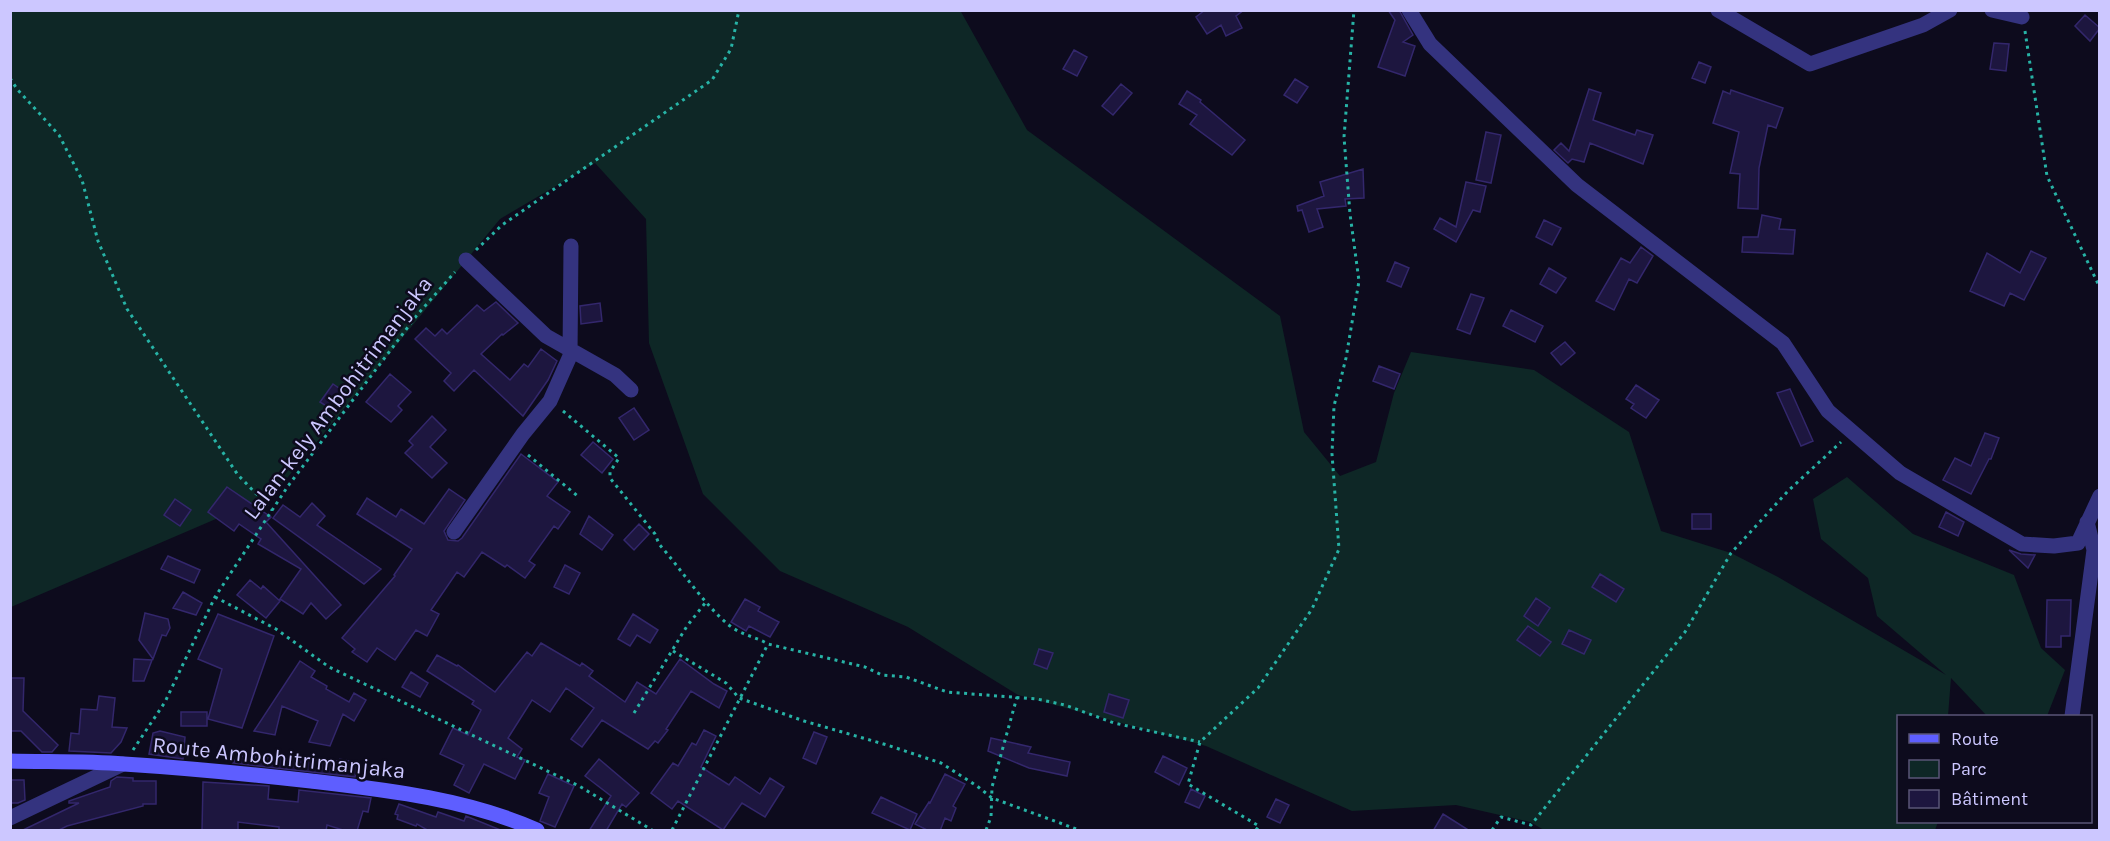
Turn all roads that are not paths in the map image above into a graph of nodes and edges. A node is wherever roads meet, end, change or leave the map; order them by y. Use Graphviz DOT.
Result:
graph roads {
  1 [pos="1409,10"];
  2 [pos="1718,10"];
  3 [pos="1950,10"];
  4 [pos="1992,10"];
  5 [pos="2022,17"];
  6 [pos="571,246"];
  7 [pos="466,260"];
  8 [pos="570,349"];
  9 [pos="631,390"];
  10 [pos="2100,496"];
  11 [pos="2087,522"];
  12 [pos="454,532"];
  13 [pos="2072,715"];
  14 [pos="10,761"];
  15 [pos="123,764"];
  16 [pos="10,818"];
  17 [pos="537,831"];
  1 -- 11 [label="street"];
  2 -- 3 [label="street"];
  4 -- 5 [label="street"];
  6 -- 8 [label="street"];
  7 -- 8 [label="street"];
  8 -- 9 [label="street"];
  8 -- 12 [label="street"];
  10 -- 11 [label="street"];
  11 -- 13 [label="street"];
  14 -- 15 [label="street, Route Ambohitrimanjaka"];
  15 -- 16 [label="street"];
  15 -- 17 [label="street, Route Ambohitrimanjaka"];
}
